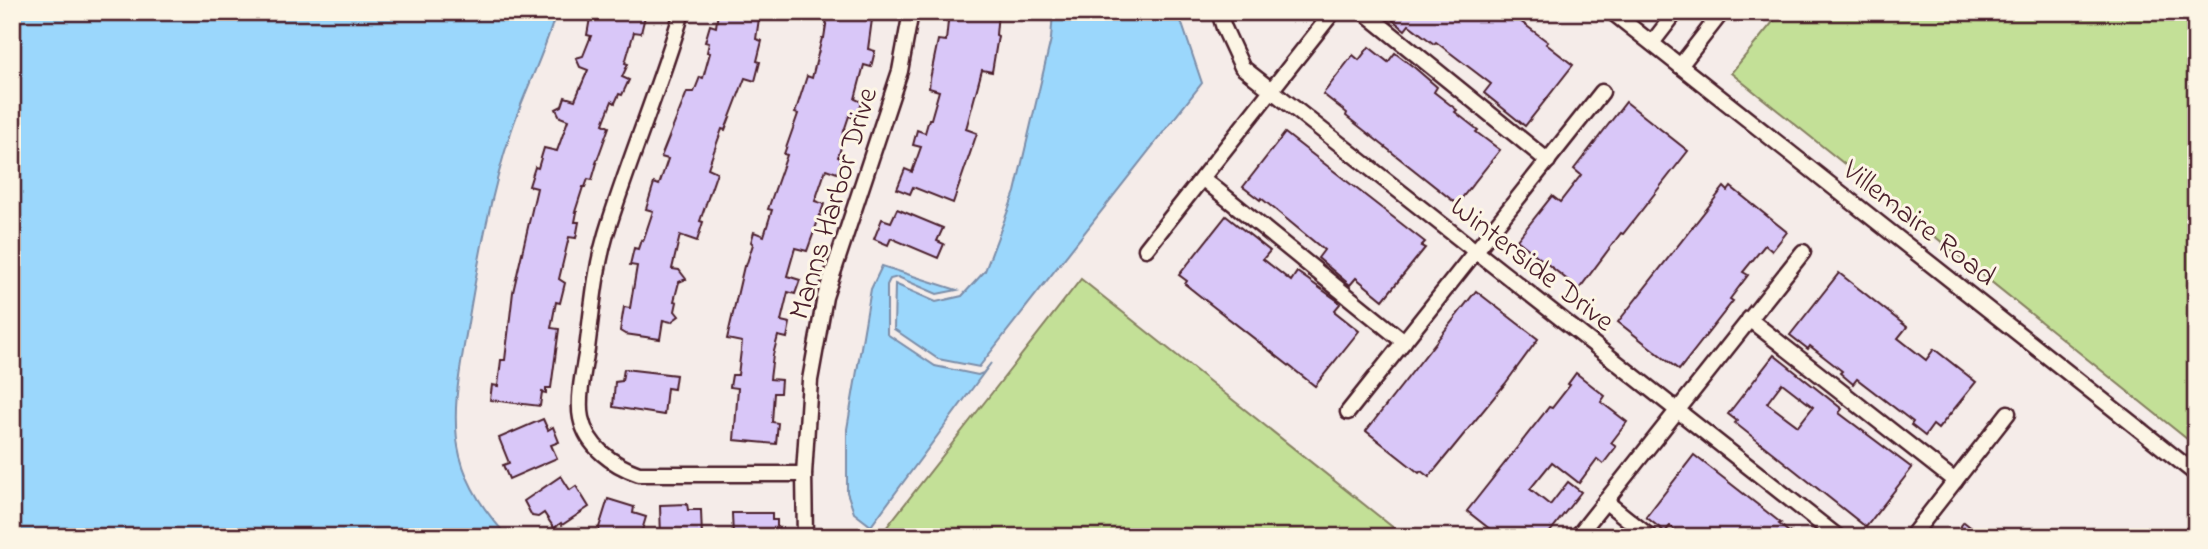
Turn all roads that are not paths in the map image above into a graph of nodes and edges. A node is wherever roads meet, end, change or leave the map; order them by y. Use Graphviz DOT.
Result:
graph roads {
  1 [pos="682,12"];
  2 [pos="911,12"];
  3 [pos="1219,12"];
  4 [pos="1333,12"];
  5 [pos="1364,12"];
  6 [pos="1612,12"];
  7 [pos="1676,12"];
  8 [pos="1722,12"];
  9 [pos="1652,43"];
  10 [pos="1680,66"];
  11 [pos="1272,90"];
  12 [pos="1602,92"];
  13 [pos="1548,161"];
  14 [pos="1202,178"];
  15 [pos="1146,249"];
  16 [pos="1476,251"];
  17 [pos="1803,252"];
  18 [pos="1749,319"];
  19 [pos="1404,342"];
  20 [pos="1677,410"];
  21 [pos="1349,412"];
  22 [pos="2008,413"];
  23 [pos="804,474"];
  24 [pos="2196,474"];
  25 [pos="1955,481"];
  26 [pos="1605,501"];
  27 [pos="804,537"];
  28 [pos="1577,537"];
  29 [pos="1650,537"];
  30 [pos="1838,537"];
  31 [pos="1912,537"];
  1 -- 23 [label="street"];
  2 -- 23 [label="street, Manns Harbor Drive"];
  3 -- 11 [label="street, Winterside Drive"];
  4 -- 11 [label="street"];
  5 -- 13 [label="street"];
  6 -- 9 [label="street, Villemaire Road"];
  7 -- 9 [label="street"];
  8 -- 10 [label="street"];
  9 -- 10 [label="street, Villemaire Road"];
  10 -- 24 [label="street, Villemaire Road"];
  11 -- 14 [label="street"];
  11 -- 16 [label="street, Winterside Drive"];
  12 -- 13 [label="street"];
  13 -- 16 [label="street"];
  14 -- 15 [label="street"];
  14 -- 19 [label="street"];
  16 -- 19 [label="street"];
  16 -- 20 [label="street, Winterside Drive"];
  17 -- 18 [label="street"];
  18 -- 20 [label="street"];
  18 -- 25 [label="street"];
  19 -- 21 [label="street"];
  20 -- 26 [label="street"];
  20 -- 30 [label="street, Winterside Drive"];
  22 -- 25 [label="street"];
  23 -- 27 [label="street, Manns Harbor Drive"];
  25 -- 31 [label="street"];
  26 -- 28 [label="street"];
  26 -- 29 [label="street"];
}
